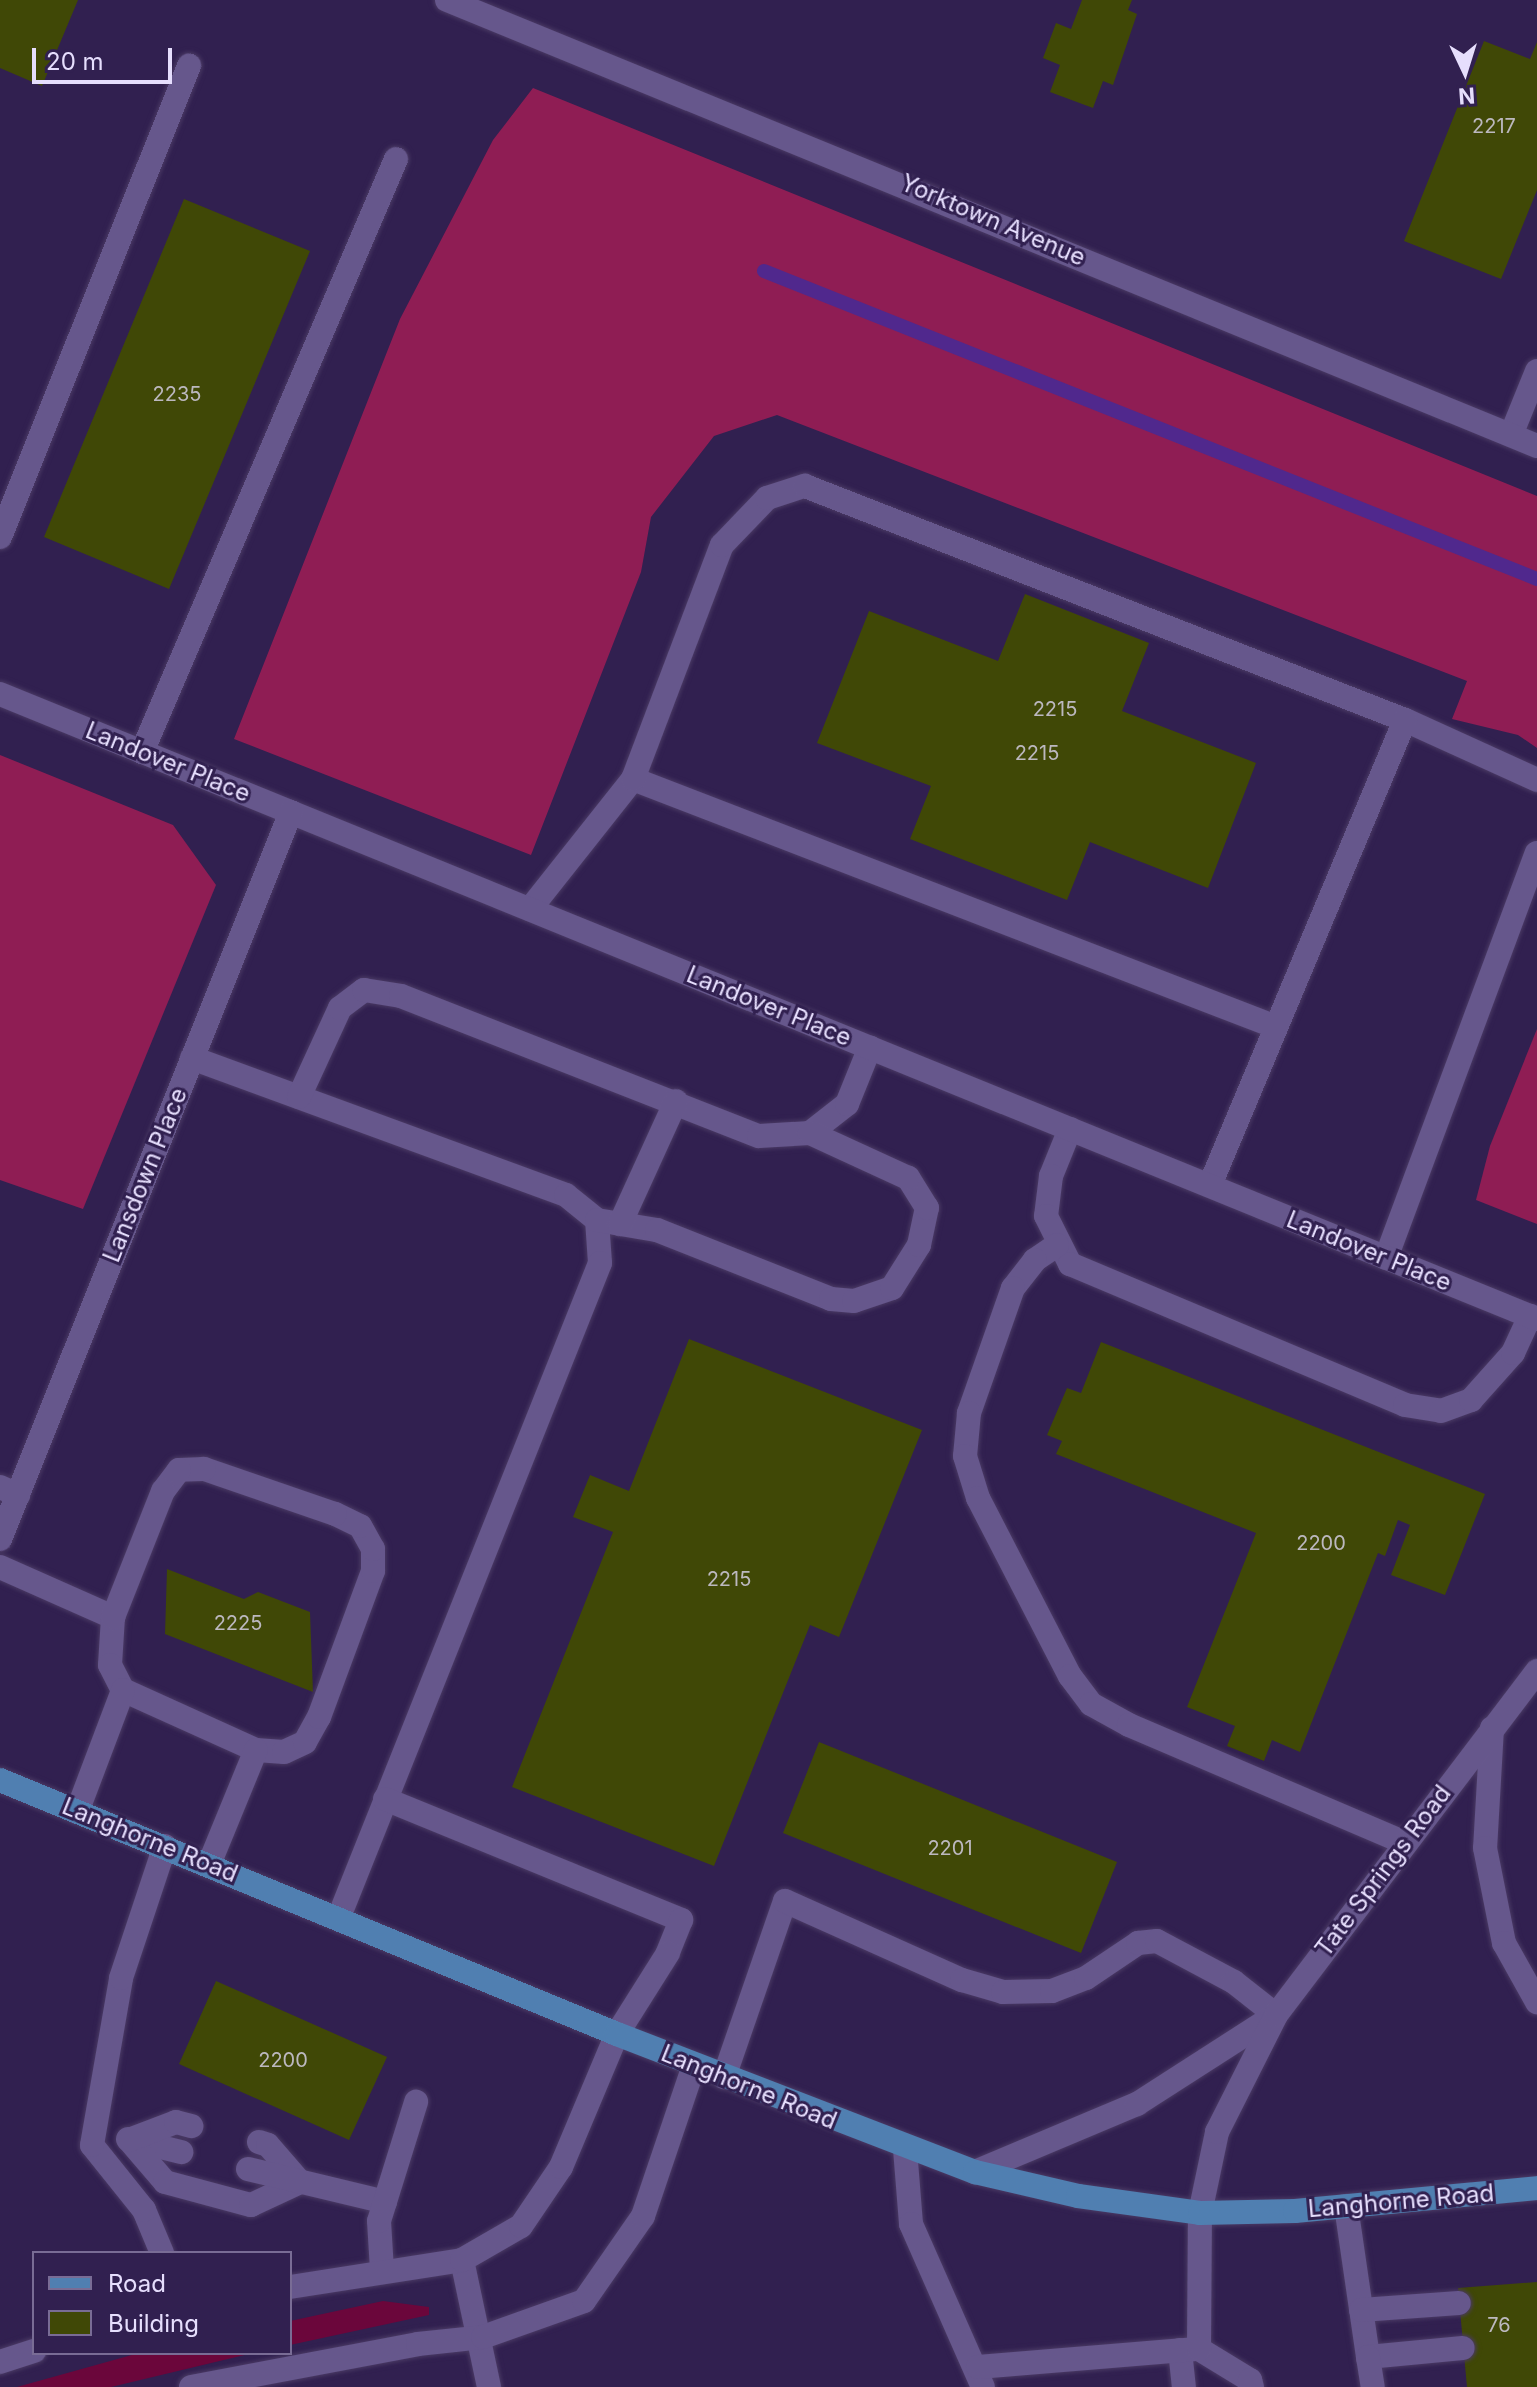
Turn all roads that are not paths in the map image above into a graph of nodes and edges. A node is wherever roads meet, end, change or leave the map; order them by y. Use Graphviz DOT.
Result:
graph roads {
  1 [pos="447,0"];
  2 [pos="189,66"];
  3 [pos="396,159"];
  4 [pos="1537,371"];
  5 [pos="1511,435"];
  6 [pos="1537,446"];
  7 [pos="0,537"];
  8 [pos="0,694"];
  9 [pos="1405,720"];
  10 [pos="142,752"];
  11 [pos="633,779"];
  12 [pos="1537,780"];
  13 [pos="291,812"];
  14 [pos="1537,853"];
  15 [pos="530,909"];
  16 [pos="1276,1027"];
  17 [pos="870,1047"];
  18 [pos="192,1058"];
  19 [pos="299,1097"];
  20 [pos="676,1101"];
  21 [pos="1070,1129"];
  22 [pos="810,1133"];
  23 [pos="1210,1185"];
  24 [pos="609,1222"];
  25 [pos="1064,1254"];
  26 [pos="1386,1258"];
  27 [pos="1533,1318"];
  28 [pos="9,1491"];
  29 [pos="0,1539"];
  30 [pos="0,1567"];
  31 [pos="113,1617"];
  32 [pos="1537,1671"];
  33 [pos="123,1690"];
  34 [pos="1492,1728"];
  35 [pos="256,1750"];
  36 [pos="0,1780"];
  37 [pos="385,1799"];
  38 [pos="77,1812"];
  39 [pos="1403,1842"];
  40 [pos="165,1846"];
  41 [pos="210,1862"];
  42 [pos="339,1917"];
  43 [pos="1537,2002"];
  44 [pos="1276,2015"];
  45 [pos="617,2034"];
  46 [pos="694,2065"];
  47 [pos="724,2077"];
  48 [pos="416,2102"];
  49 [pos="191,2126"];
  50 [pos="94,2130"];
  51 [pos="129,2140"];
  52 [pos="259,2142"];
  53 [pos="905,2149"];
  54 [pos="181,2152"];
  55 [pos="248,2169"];
  56 [pos="975,2172"];
  57 [pos="300,2182"];
  58 [pos="1537,2188"];
  59 [pos="385,2202"];
  60 [pos="1346,2206"];
  61 [pos="1200,2213"];
  62 [pos="161,2251"];
  63 [pos="462,2260"];
  64 [pos="382,2270"];
  65 [pos="292,2287"];
  66 [pos="1459,2303"];
  67 [pos="1361,2310"];
  68 [pos="483,2337"];
  69 [pos="1463,2348"];
  70 [pos="1190,2350"];
  71 [pos="32,2352"];
  72 [pos="1368,2357"];
  73 [pos="0,2362"];
  74 [pos="981,2377"];
  75 [pos="191,2387"];
  76 [pos="489,2387"];
  77 [pos="1184,2387"];
  78 [pos="1252,2387"];
  79 [pos="1373,2387"];
  1 -- 5 [label="street, Yorktown Avenue"];
  2 -- 7 [label="street"];
  3 -- 10 [label="street"];
  4 -- 5 [label="street"];
  5 -- 6 [label="street, Yorktown Avenue"];
  8 -- 10 [label="street, Landover Place"];
  9 -- 11 [label="street"];
  9 -- 12 [label="street"];
  9 -- 16 [label="street"];
  10 -- 13 [label="street, Landover Place"];
  11 -- 15 [label="street"];
  11 -- 16 [label="street"];
  13 -- 15 [label="street, Landover Place"];
  13 -- 18 [label="street, Lansdown Place"];
  14 -- 26 [label="street"];
  15 -- 17 [label="street, Landover Place"];
  16 -- 23 [label="street"];
  17 -- 21 [label="street, Landover Place"];
  17 -- 22 [label="street"];
  18 -- 19 [label="street"];
  18 -- 28 [label="street, Lansdown Place"];
  19 -- 20 [label="street"];
  19 -- 24 [label="street"];
  20 -- 22 [label="street"];
  20 -- 24 [label="street"];
  21 -- 23 [label="street, Landover Place"];
  21 -- 25 [label="street"];
  22 -- 24 [label="street"];
  23 -- 26 [label="street, Landover Place"];
  24 -- 37 [label="street"];
  25 -- 27 [label="street"];
  25 -- 39 [label="street"];
  26 -- 27 [label="street, Landover Place"];
  28 -- 29 [label="street, Lansdown Place"];
  30 -- 31 [label="street"];
  31 -- 33 [label="street"];
  31 -- 35 [label="street"];
  32 -- 34 [label="street, Tate Springs Road"];
  33 -- 35 [label="street"];
  33 -- 38 [label="street"];
  34 -- 39 [label="street, Tate Springs Road"];
  34 -- 43 [label="street, Tate Springs Road"];
  35 -- 41 [label="street"];
  36 -- 38 [label="main road, Langhorne Road"];
  37 -- 42 [label="street"];
  37 -- 45 [label="street"];
  38 -- 40 [label="main road, Langhorne Road"];
  39 -- 44 [label="street, Tate Springs Road"];
  40 -- 41 [label="main road, Langhorne Road"];
  40 -- 50 [label="street"];
  41 -- 42 [label="main road, Langhorne Road"];
  42 -- 45 [label="main road, Langhorne Road"];
  44 -- 47 [label="street"];
  44 -- 56 [label="street, Tate Springs Road"];
  44 -- 61 [label="street, Tate Springs Road"];
  45 -- 46 [label="main road, Langhorne Road"];
  45 -- 63 [label="street"];
  46 -- 47 [label="main road, Langhorne Road"];
  46 -- 68 [label="street"];
  47 -- 53 [label="main road, Langhorne Road"];
  48 -- 59 [label="street"];
  49 -- 51 [label="street"];
  50 -- 51 [label="street"];
  50 -- 62 [label="street"];
  51 -- 54 [label="street"];
  51 -- 57 [label="street"];
  52 -- 57 [label="street"];
  53 -- 56 [label="main road, Langhorne Road"];
  53 -- 74 [label="street"];
  55 -- 57 [label="street"];
  56 -- 61 [label="main road, Langhorne Road"];
  57 -- 59 [label="street"];
  58 -- 60 [label="main road, Langhorne Road"];
  59 -- 64 [label="street"];
  60 -- 61 [label="main road, Langhorne Road"];
  60 -- 67 [label="street"];
  61 -- 70 [label="street, Tate Springs Road"];
  63 -- 64 [label="street"];
  63 -- 68 [label="street"];
  64 -- 65 [label="street"];
  66 -- 67 [label="street"];
  67 -- 72 [label="street"];
  68 -- 75 [label="street"];
  68 -- 76 [label="street"];
  69 -- 72 [label="street"];
  70 -- 74 [label="street"];
  70 -- 77 [label="street, Tate Springs Road"];
  70 -- 78 [label="street"];
  71 -- 73 [label="street"];
  72 -- 79 [label="street"];
}
